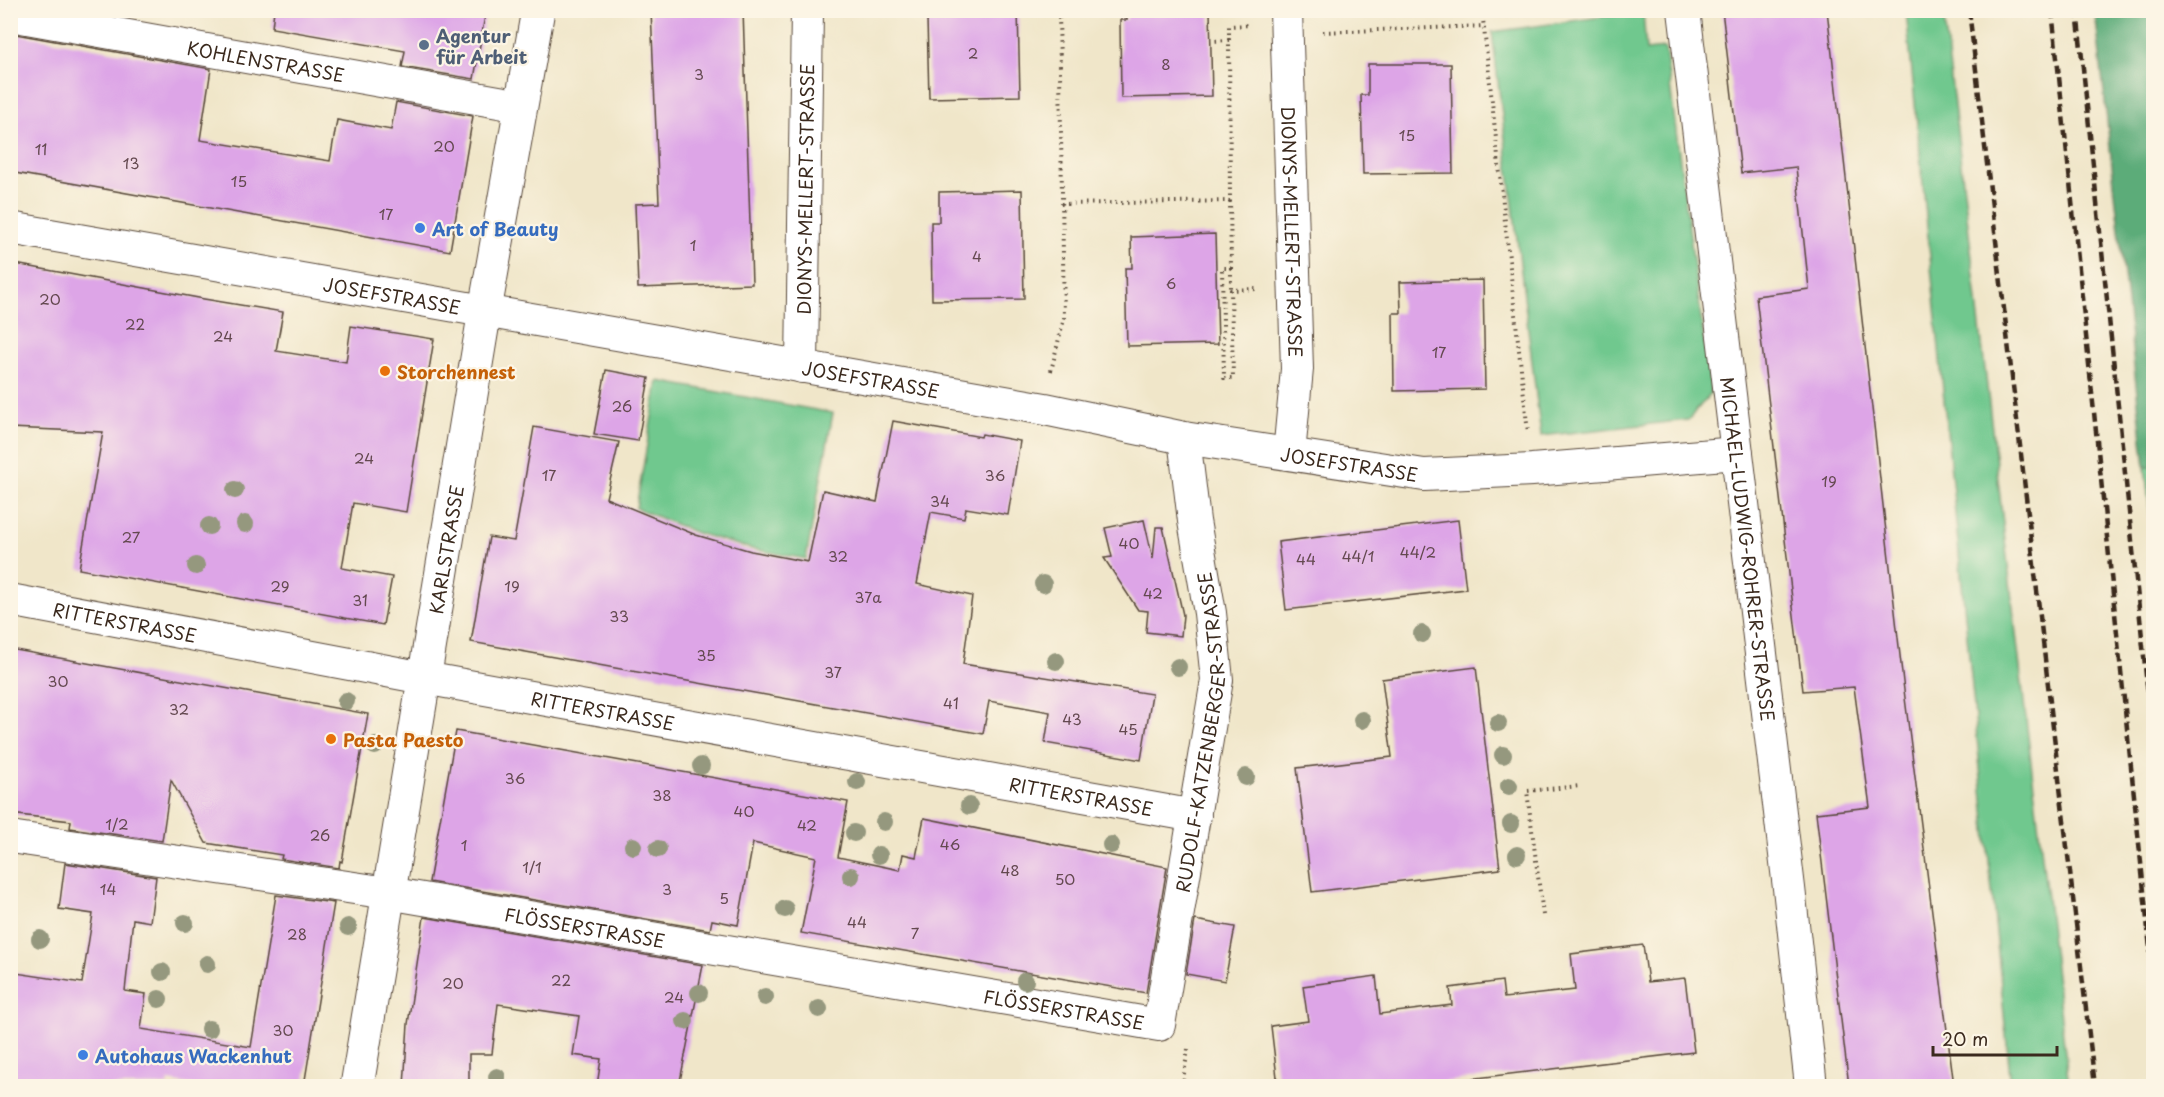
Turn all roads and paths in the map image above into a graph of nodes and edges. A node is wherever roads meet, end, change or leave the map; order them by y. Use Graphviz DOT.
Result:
graph roads {
  1 [pos="538,10"];
  2 [pos="807,10"];
  3 [pos="1059,10"];
  4 [pos="1482,10"];
  5 [pos="1684,10"];
  6 [pos="10,15"];
  7 [pos="1287,22"];
  8 [pos="1237,26"];
  9 [pos="1485,26"];
  10 [pos="1229,40"];
  11 [pos="1211,41"];
  12 [pos="521,106"];
  13 [pos="1230,201"];
  14 [pos="1061,204"];
  15 [pos="10,228"];
  16 [pos="1231,268"];
  17 [pos="1294,288"];
  18 [pos="1231,290"];
  19 [pos="1223,295"];
  20 [pos="1217,296"];
  21 [pos="485,310"];
  22 [pos="1055,352"];
  23 [pos="802,367"];
  24 [pos="1184,438"];
  25 [pos="1737,453"];
  26 [pos="1289,454"];
  27 [pos="1532,470"];
  28 [pos="10,600"];
  29 [pos="424,678"];
  30 [pos="1580,786"];
  31 [pos="1195,816"];
  32 [pos="10,837"];
  33 [pos="388,893"];
  34 [pos="1543,915"];
  35 [pos="1159,1025"];
  36 [pos="357,1086"];
  37 [pos="1811,1086"];
  1 -- 12 [label="street, KARLSTRASSE"];
  2 -- 23 [label="street, DIONYS-MELLERT-STRASSE"];
  3 -- 14 [label="path"];
  4 -- 9 [label="path"];
  5 -- 25 [label="street, MICHAEL-LUDWIG-ROHRER-STRASSE"];
  6 -- 12 [label="street, KOHLENSTRASSE"];
  7 -- 9 [label="path"];
  7 -- 17 [label="street, DIONYS-MELLERT-STRASSE"];
  8 -- 10 [label="path"];
  9 -- 27 [label="path"];
  10 -- 11 [label="path"];
  10 -- 13 [label="path"];
  12 -- 21 [label="street, KARLSTRASSE"];
  13 -- 14 [label="path"];
  13 -- 16 [label="path"];
  14 -- 22 [label="path"];
  15 -- 21 [label="street, JOSEFSTRASSE"];
  16 -- 18 [label="path"];
  16 -- 19 [label="path"];
  17 -- 18 [label="path"];
  17 -- 26 [label="street, DIONYS-MELLERT-STRASSE"];
  18 -- 19 [label="path"];
  19 -- 20 [label="path"];
  21 -- 23 [label="street, JOSEFSTRASSE"];
  21 -- 29 [label="street, KARLSTRASSE"];
  23 -- 24 [label="street, JOSEFSTRASSE"];
  24 -- 26 [label="street, JOSEFSTRASSE"];
  24 -- 31 [label="street, RUDOLF-KATZENBERGER-STRASSE"];
  25 -- 27 [label="street, JOSEFSTRASSE"];
  25 -- 37 [label="street, MICHAEL-LUDWIG-ROHRER-STRASSE"];
  26 -- 27 [label="street, JOSEFSTRASSE"];
  28 -- 29 [label="street, RITTERSTRASSE"];
  29 -- 31 [label="street, RITTERSTRASSE"];
  29 -- 33 [label="street, KARLSTRASSE"];
  30 -- 34 [label="path"];
  31 -- 35 [label="street, RUDOLF-KATZENBERGER-STRASSE"];
  32 -- 33 [label="street, FLÖSSERSTRASSE"];
  33 -- 35 [label="street, FLÖSSERSTRASSE"];
  33 -- 36 [label="street, KARLSTRASSE"];
}
